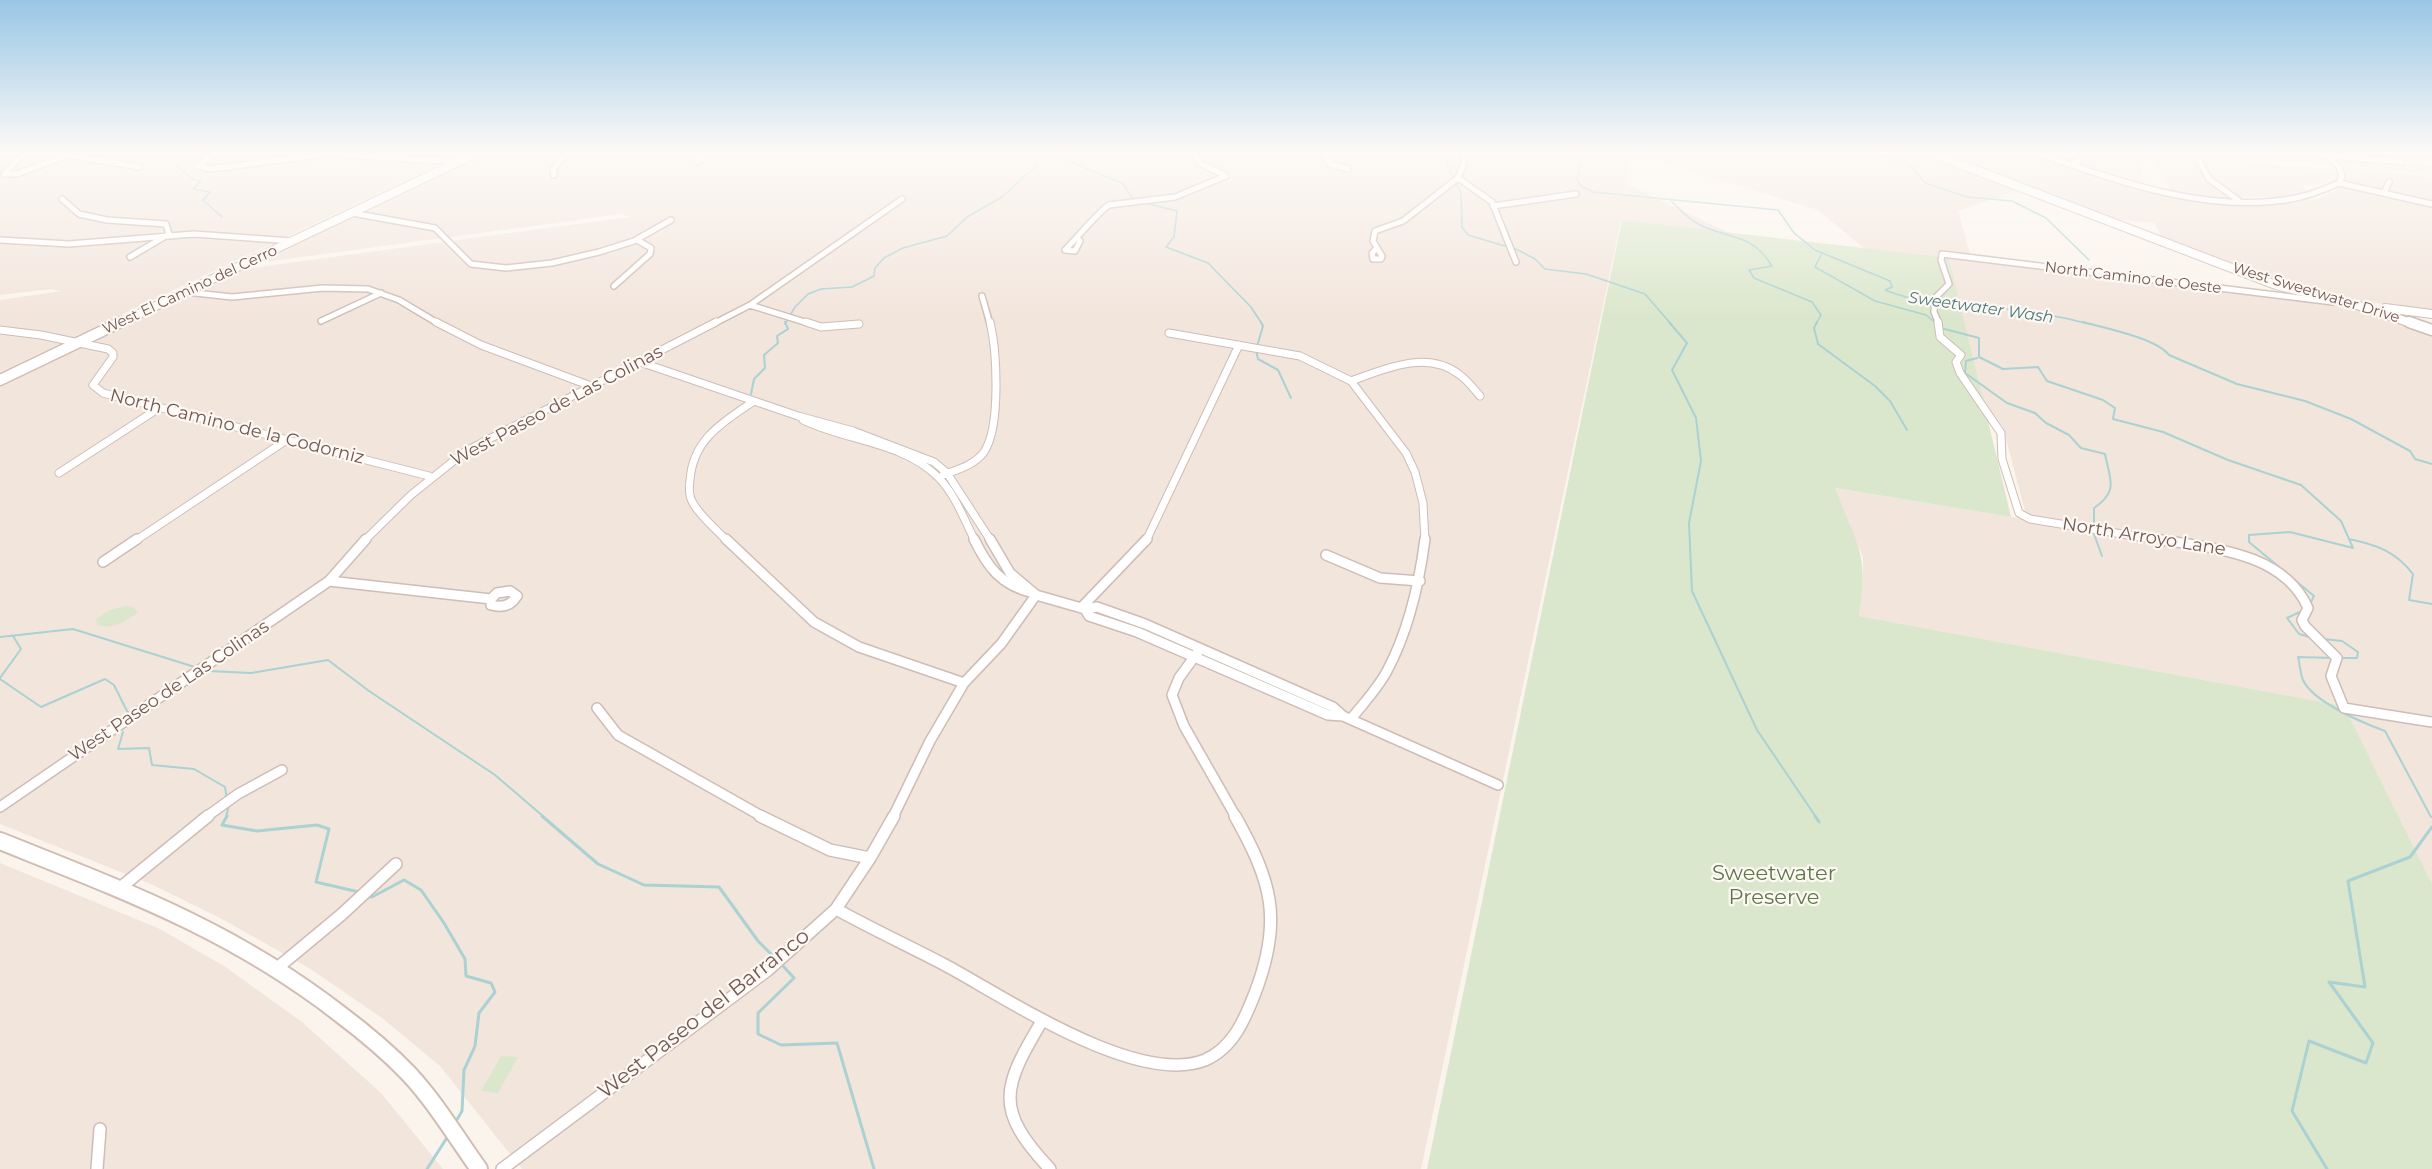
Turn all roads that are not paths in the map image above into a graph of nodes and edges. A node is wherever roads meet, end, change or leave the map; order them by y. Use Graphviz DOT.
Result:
graph roads {
  1 [pos="71,208"];
  2 [pos="363,208"];
  3 [pos="890,208"];
  4 [pos="1104,208"];
  5 [pos="1420,208"];
  6 [pos="1494,208"];
  7 [pos="2074,208"];
  8 [pos="352,213"];
  9 [pos="671,220"];
  10 [pos="170,234"];
  11 [pos="1078,239"];
  12 [pos="0,240"];
  13 [pos="637,240"];
  14 [pos="292,241"];
  15 [pos="1375,250"];
  16 [pos="130,257"];
  17 [pos="1516,262"];
  18 [pos="614,286"];
  19 [pos="186,292"];
  20 [pos="381,293"];
  21 [pos="982,296"];
  22 [pos="750,305"];
  23 [pos="2357,305"];
  24 [pos="2432,314"];
  25 [pos="321,321"];
  26 [pos="859,324"];
  27 [pos="0,330"];
  28 [pos="2432,330"];
  29 [pos="1169,333"];
  30 [pos="79,342"];
  31 [pos="1239,345"];
  32 [pos="640,362"];
  33 [pos="0,380"];
  34 [pos="1352,381"];
  35 [pos="591,386"];
  36 [pos="1480,396"];
  37 [pos="754,401"];
  38 [pos="159,408"];
  39 [pos="798,416"];
  40 [pos="285,441"];
  41 [pos="59,473"];
  42 [pos="947,473"];
  43 [pos="429,476"];
  44 [pos="938,476"];
  45 [pos="2019,513"];
  46 [pos="1326,555"];
  47 [pos="103,562"];
  48 [pos="330,581"];
  49 [pos="1420,581"];
  50 [pos="1034,594"];
  51 [pos="490,599"];
  52 [pos="1083,608"];
  53 [pos="1196,653"];
  54 [pos="964,683"];
  55 [pos="597,708"];
  56 [pos="1347,717"];
  57 [pos="2432,722"];
  58 [pos="282,770"];
  59 [pos="1498,785"];
  60 [pos="0,807"];
  61 [pos="0,841"];
  62 [pos="870,858"];
  63 [pos="396,864"];
  64 [pos="120,888"];
  65 [pos="836,909"];
  66 [pos="276,969"];
  67 [pos="1042,1021"];
  68 [pos="100,1129"];
  69 [pos="97,1169"];
  70 [pos="479,1169"];
  71 [pos="502,1169"];
  72 [pos="1050,1169"];
  1 -- 10 [label="street"];
  2 -- 8 [label="street, West El Camino del Cerro"];
  3 -- 22 [label="street, West Paseo de Las Colinas"];
  4 -- 11 [label="street"];
  5 -- 15 [label="street"];
  6 -- 17 [label="street"];
  7 -- 23 [label="street, West Sweetwater Drive"];
  8 -- 13 [label="street"];
  8 -- 14 [label="street, West El Camino del Cerro"];
  9 -- 13 [label="street"];
  10 -- 12 [label="street"];
  10 -- 14 [label="street"];
  10 -- 16 [label="street"];
  13 -- 18 [label="street"];
  14 -- 19 [label="street, West El Camino del Cerro"];
  19 -- 20 [label="street"];
  19 -- 30 [label="street, West El Camino del Cerro"];
  20 -- 25 [label="street"];
  20 -- 35 [label="street"];
  21 -- 42 [label="street"];
  22 -- 26 [label="street"];
  22 -- 32 [label="street, West Paseo de Las Colinas"];
  23 -- 24 [label="street, North Camino de Oeste"];
  23 -- 28 [label="street, West Sweetwater Drive"];
  23 -- 45 [label="street, North Camino de Oeste"];
  27 -- 30 [label="street, North Camino de la Codorniz"];
  29 -- 31 [label="street"];
  30 -- 33 [label="street, West El Camino del Cerro"];
  30 -- 38 [label="street, North Camino de la Codorniz"];
  31 -- 34 [label="street"];
  31 -- 52 [label="street"];
  32 -- 35 [label="street, West Paseo de Las Colinas"];
  32 -- 37 [label="street"];
  34 -- 36 [label="street"];
  34 -- 49 [label="street"];
  35 -- 43 [label="street, West Paseo de Las Colinas"];
  37 -- 39 [label="street"];
  37 -- 54 [label="street"];
  38 -- 40 [label="street, North Camino de la Codorniz"];
  38 -- 41 [label="street"];
  39 -- 42 [label="street"];
  39 -- 44 [label="street"];
  40 -- 43 [label="street, North Camino de la Codorniz"];
  40 -- 47 [label="street"];
  42 -- 44 [label="street"];
  42 -- 50 [label="street"];
  43 -- 48 [label="street, West Paseo de Las Colinas"];
  44 -- 50 [label="street"];
  45 -- 57 [label="street, North Arroyo Lane"];
  46 -- 49 [label="street"];
  48 -- 51 [label="street"];
  48 -- 60 [label="street, West Paseo de Las Colinas"];
  49 -- 56 [label="street"];
  50 -- 52 [label="street"];
  50 -- 54 [label="street, West Paseo del Barranco"];
  52 -- 53 [label="street"];
  53 -- 56 [label="street"];
  53 -- 67 [label="street"];
  54 -- 62 [label="street, West Paseo del Barranco"];
  55 -- 62 [label="street"];
  56 -- 59 [label="street"];
  58 -- 64 [label="street"];
  61 -- 64 [label="street"];
  62 -- 65 [label="street, West Paseo del Barranco"];
  63 -- 66 [label="street"];
  64 -- 66 [label="street"];
  65 -- 67 [label="street"];
  65 -- 71 [label="street, West Paseo del Barranco"];
  66 -- 70 [label="street"];
  67 -- 72 [label="street"];
  68 -- 69 [label="street"];
}
